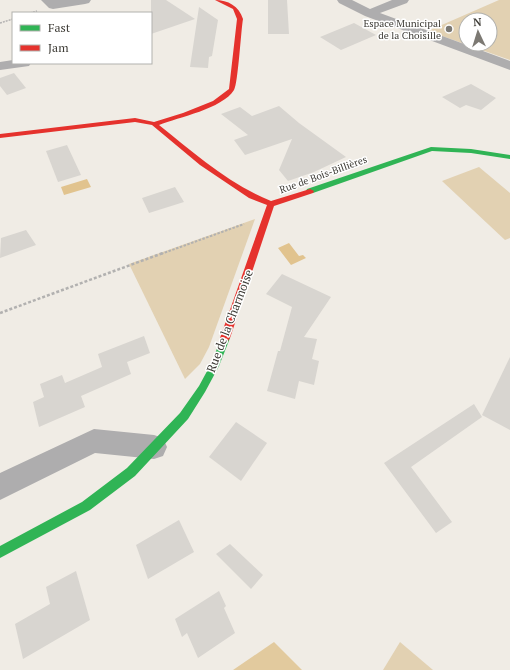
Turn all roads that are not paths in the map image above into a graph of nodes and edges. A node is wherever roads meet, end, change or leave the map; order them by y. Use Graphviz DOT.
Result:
graph roads {
  1 [pos="47,0"];
  2 [pos="85,0"];
  3 [pos="217,0"];
  4 [pos="343,0"];
  5 [pos="403,0"];
  6 [pos="369,13"];
  7 [pos="16,64"];
  8 [pos="0,66"];
  9 [pos="510,66"];
  10 [pos="154,124"];
  11 [pos="1,134"];
  12 [pos="510,157"];
  13 [pos="271,204"];
  14 [pos="154,447"];
  15 [pos="0,487"];
  16 [pos="0,552"];
  1 -- 2 [label="street"];
  3 -- 10 [label="street"];
  4 -- 6 [label="street"];
  5 -- 6 [label="street"];
  6 -- 9 [label="street"];
  7 -- 8 [label="street"];
  10 -- 11 [label="street, Rue de Bois-Billières"];
  10 -- 13 [label="street, Rue de Bois-Billières"];
  12 -- 13 [label="street, Rue de Bois-Billières"];
  13 -- 14 [label="street, Rue de la Charmoise"];
  14 -- 15 [label="street"];
  14 -- 16 [label="street, Rue de la Charmoise"];
}
